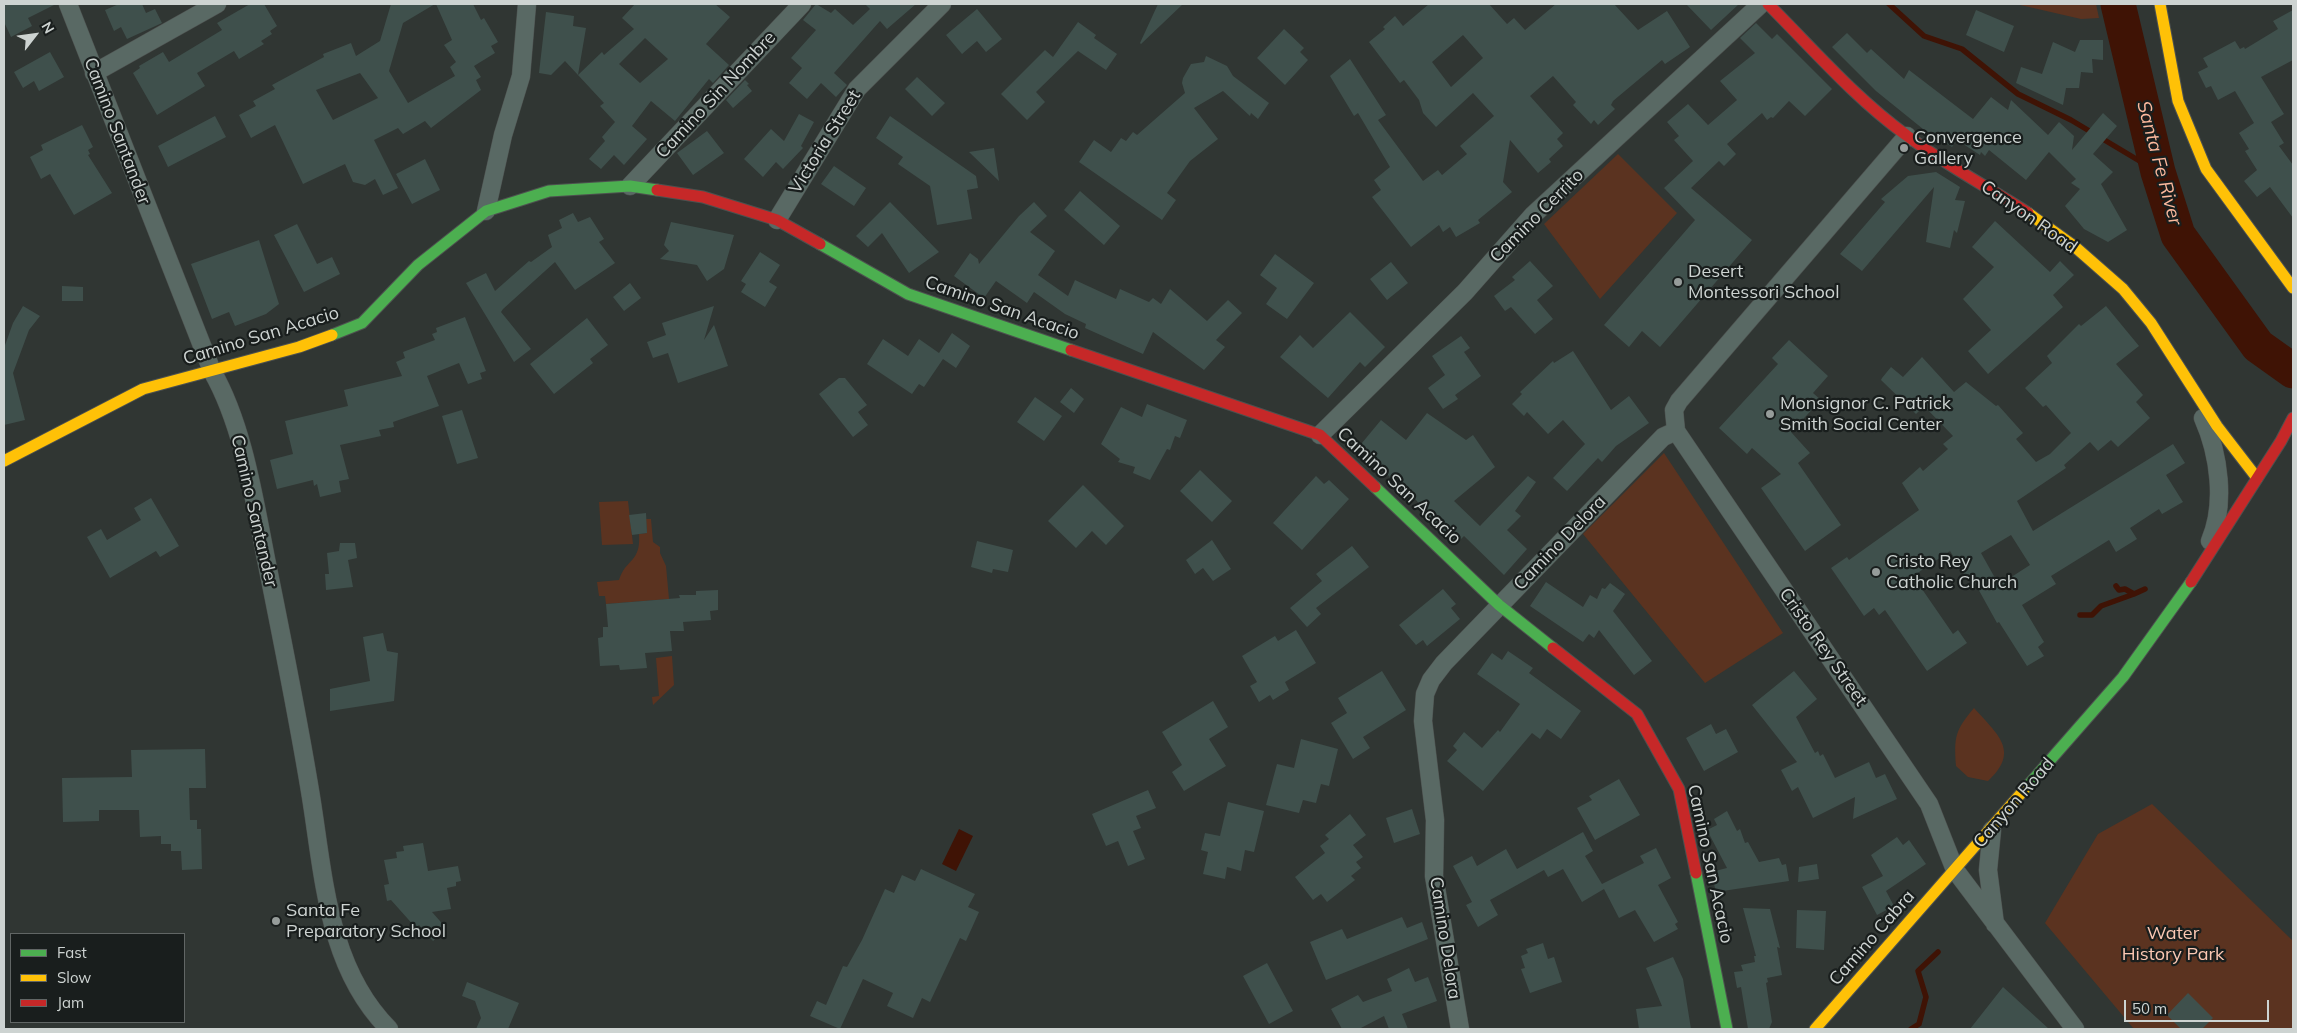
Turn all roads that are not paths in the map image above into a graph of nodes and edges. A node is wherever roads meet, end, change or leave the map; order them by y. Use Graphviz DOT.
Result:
graph roads {
  1 [pos="68,4"];
  2 [pos="217,4"];
  3 [pos="526,4"];
  4 [pos="802,4"];
  5 [pos="942,4"];
  6 [pos="1761,4"];
  7 [pos="1768,4"];
  8 [pos="2160,4"];
  9 [pos="94,73"];
  10 [pos="1907,136"];
  11 [pos="630,186"];
  12 [pos="486,211"];
  13 [pos="777,220"];
  14 [pos="2293,288"];
  15 [pos="2181,370"];
  16 [pos="212,371"];
  17 [pos="2293,418"];
  18 [pos="1676,431"];
  19 [pos="1320,436"];
  20 [pos="4,461"];
  21 [pos="2257,478"];
  22 [pos="2194,578"];
  23 [pos="1499,605"];
  24 [pos="1992,830"];
  25 [pos="1955,870"];
  26 [pos="1995,924"];
  27 [pos="389,1029"];
  28 [pos="1460,1029"];
  29 [pos="1727,1029"];
  30 [pos="1815,1029"];
  31 [pos="2075,1029"];
  1 -- 9 [label="street, Camino Santander"];
  2 -- 9 [label="street"];
  3 -- 12 [label="street"];
  4 -- 11 [label="street, Camino Sin Nombre"];
  5 -- 13 [label="street, Victoria Street"];
  6 -- 19 [label="street, Camino Cerrito"];
  7 -- 10 [label="street, Canyon Road"];
  8 -- 14 [label="street"];
  9 -- 16 [label="street, Camino Santander"];
  10 -- 15 [label="street, Canyon Road"];
  10 -- 18 [label="street"];
  11 -- 12 [label="street, Camino San Acacio"];
  11 -- 13 [label="street, Camino San Acacio"];
  12 -- 16 [label="street, Camino San Acacio"];
  13 -- 19 [label="street, Camino San Acacio"];
  15 -- 21 [label="street, Canyon Road"];
  15 -- 22 [label="street, Canyon Road"];
  16 -- 20 [label="street, Camino San Acacio"];
  16 -- 27 [label="street, Camino Santander"];
  17 -- 21 [label="street"];
  18 -- 23 [label="street, Camino Delora"];
  18 -- 25 [label="street, Cristo Rey Street"];
  19 -- 23 [label="street, Camino San Acacio"];
  21 -- 22 [label="street, Canyon Road"];
  22 -- 24 [label="street, Canyon Road"];
  23 -- 28 [label="street, Camino Delora"];
  23 -- 29 [label="street, Camino San Acacio"];
  24 -- 25 [label="street, Canyon Road"];
  24 -- 26 [label="street"];
  25 -- 26 [label="street"];
  25 -- 30 [label="street, Camino Cabra"];
  26 -- 31 [label="street"];
}
